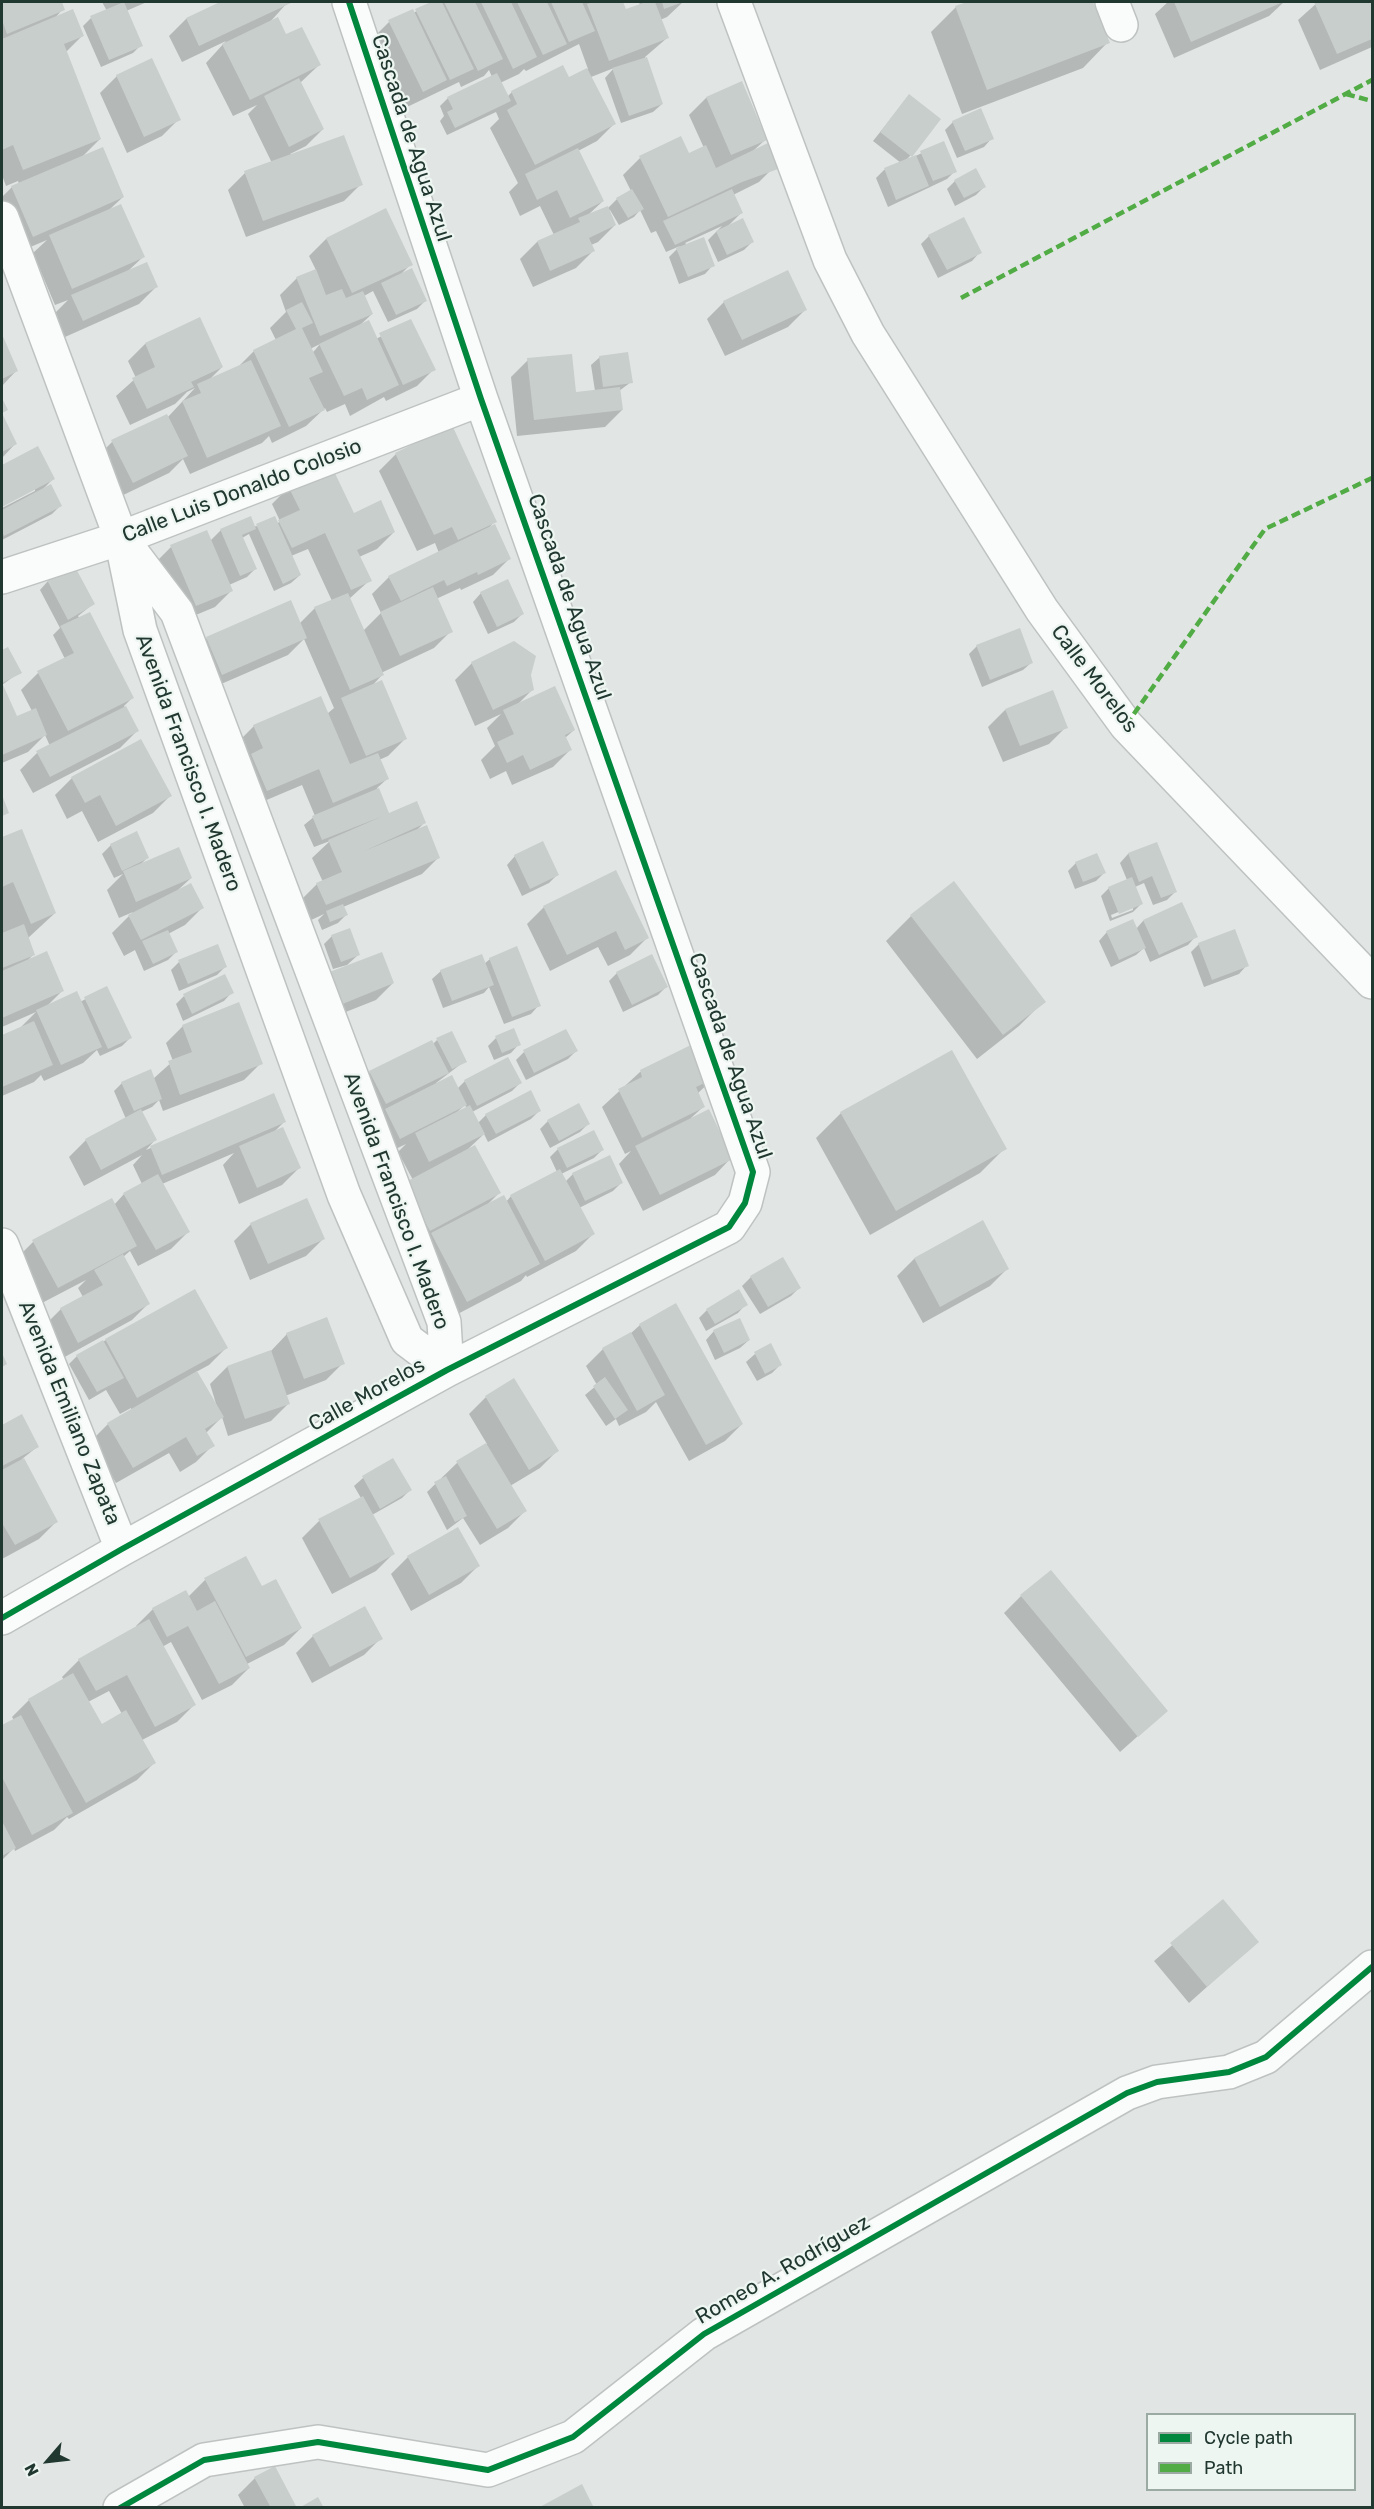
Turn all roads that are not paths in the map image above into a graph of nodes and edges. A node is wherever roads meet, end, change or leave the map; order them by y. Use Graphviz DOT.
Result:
graph roads {
  1 [pos="348,2"];
  2 [pos="734,2"];
  3 [pos="2,218"];
  4 [pos="481,399"];
  5 [pos="121,538"];
  6 [pos="2,577"];
  7 [pos="1372,982"];
  8 [pos="745,1203"];
  9 [pos="2,1245"];
  10 [pos="447,1370"];
  11 [pos="122,1548"];
  12 [pos="2,1618"];
  13 [pos="1372,1967"];
  14 [pos="120,2508"];
  1 -- 4 [label="street, Cascada de Agua Azul"];
  2 -- 7 [label="street, Calle Morelos"];
  3 -- 5 [label="street, Avenida Francisco I. Madero"];
  4 -- 5 [label="street, Calle Luis Donaldo Colosio"];
  4 -- 8 [label="street, Cascada de Agua Azul"];
  5 -- 6 [label="street, Calle Luis Donaldo Colosio"];
  5 -- 10 [label="street, Avenida Francisco I. Madero"];
  5 -- 10 [label="street, Avenida Francisco I. Madero"];
  8 -- 10 [label="street, Calle Morelos"];
  9 -- 11 [label="street, Avenida Emiliano Zapata"];
  10 -- 11 [label="street, Calle Morelos"];
  11 -- 12 [label="street, Calle Morelos"];
  13 -- 14 [label="street, Romeo A. Rodríguez"];
}
